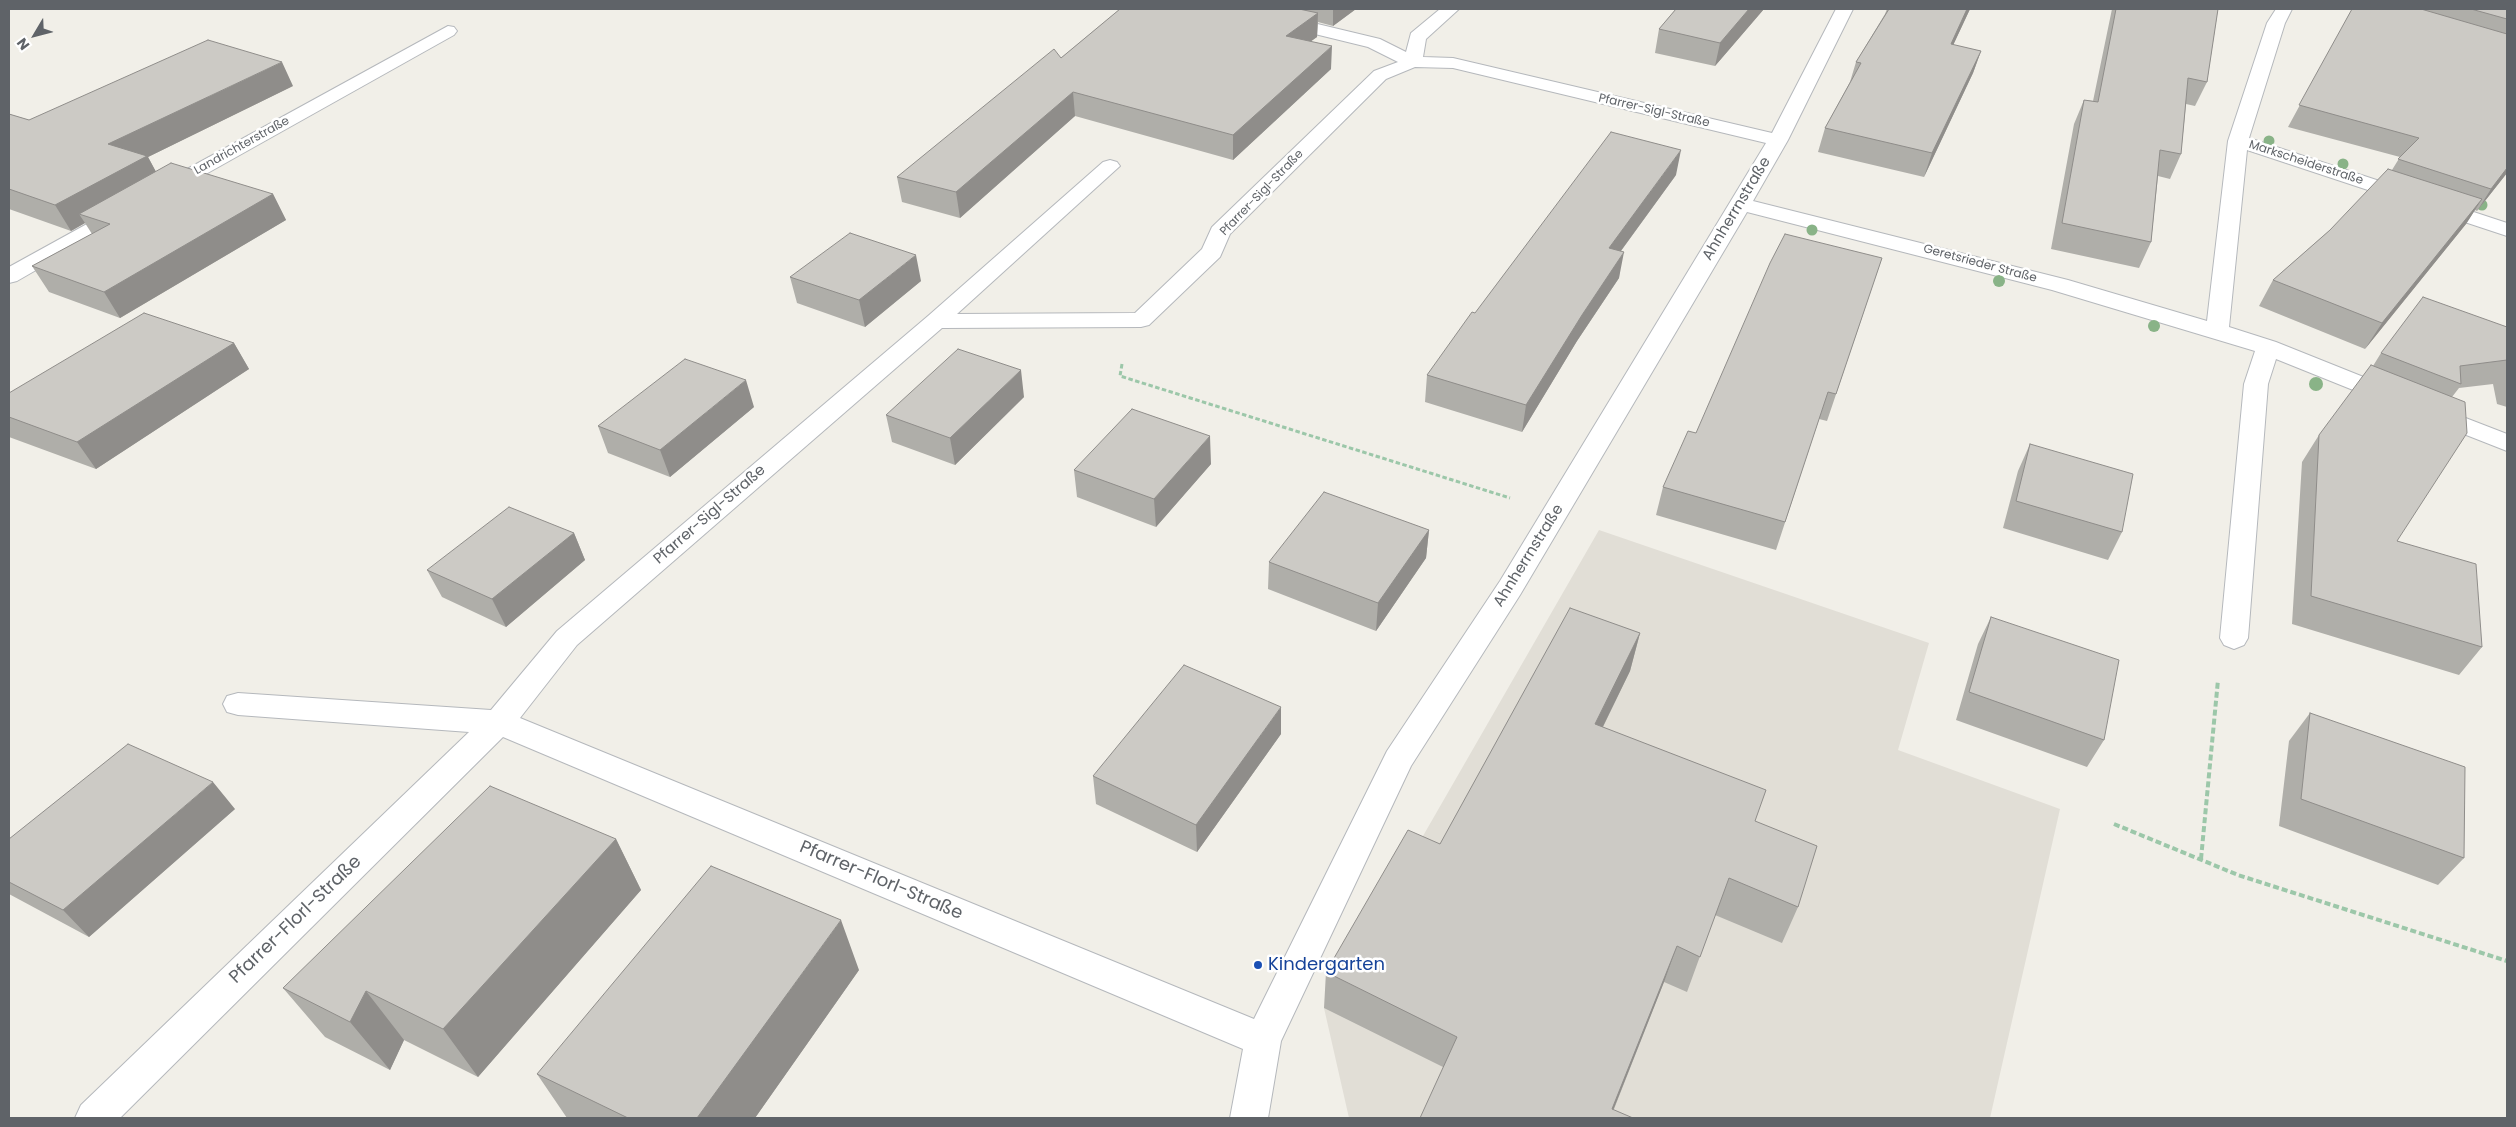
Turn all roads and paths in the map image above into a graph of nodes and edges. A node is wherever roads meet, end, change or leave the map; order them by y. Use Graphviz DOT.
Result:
graph roads {
  1 [pos="1450,9"];
  2 [pos="1846,9"];
  3 [pos="2284,9"];
  4 [pos="1279,20"];
  5 [pos="448,31"];
  6 [pos="1413,62"];
  7 [pos="1778,140"];
  8 [pos="2238,141"];
  9 [pos="1110,166"];
  10 [pos="1741,204"];
  11 [pos="2507,230"];
  12 [pos="9,276"];
  13 [pos="1128,320"];
  14 [pos="936,321"];
  15 [pos="2217,331"];
  16 [pos="2268,347"];
  17 [pos="2507,443"];
  18 [pos="1556,513"];
  19 [pos="2234,638"];
  20 [pos="238,704"];
  21 [pos="499,722"];
  22 [pos="2114,824"];
  23 [pos="2201,859"];
  24 [pos="2507,961"];
  25 [pos="1263,1040"];
  26 [pos="94,1118"];
  27 [pos="1249,1118"];
  1 -- 6 [label="street"];
  2 -- 7 [label="street, Ahnherrnstraße"];
  3 -- 8 [label="street, Markscheiderstraße"];
  4 -- 6 [label="street, Pfarrer-Sigl-Straße"];
  5 -- 12 [label="street, Landrichterstraße"];
  6 -- 7 [label="street, Pfarrer-Sigl-Straße"];
  6 -- 13 [label="street, Pfarrer-Sigl-Straße"];
  7 -- 10 [label="street, Ahnherrnstraße"];
  8 -- 11 [label="street, Markscheiderstraße"];
  8 -- 15 [label="street"];
  9 -- 14 [label="street, Pfarrer-Sigl-Straße"];
  10 -- 15 [label="street, Geretsrieder Straße"];
  10 -- 18 [label="street, Ahnherrnstraße"];
  13 -- 14 [label="street, Pfarrer-Sigl-Straße"];
  13 -- 18 [label="path"];
  14 -- 21 [label="street, Pfarrer-Sigl-Straße"];
  15 -- 16 [label="street, Geretsrieder Straße"];
  16 -- 17 [label="street, Geretsrieder Straße"];
  16 -- 19 [label="street"];
  18 -- 25 [label="street, Ahnherrnstraße"];
  19 -- 23 [label="path"];
  20 -- 21 [label="street, Pfarrer-Florl-Straße"];
  21 -- 25 [label="street, Pfarrer-Florl-Straße"];
  21 -- 26 [label="street, Pfarrer-Florl-Straße"];
  22 -- 23 [label="path"];
  23 -- 24 [label="path"];
  25 -- 27 [label="street, Ahnherrnstraße"];
}
